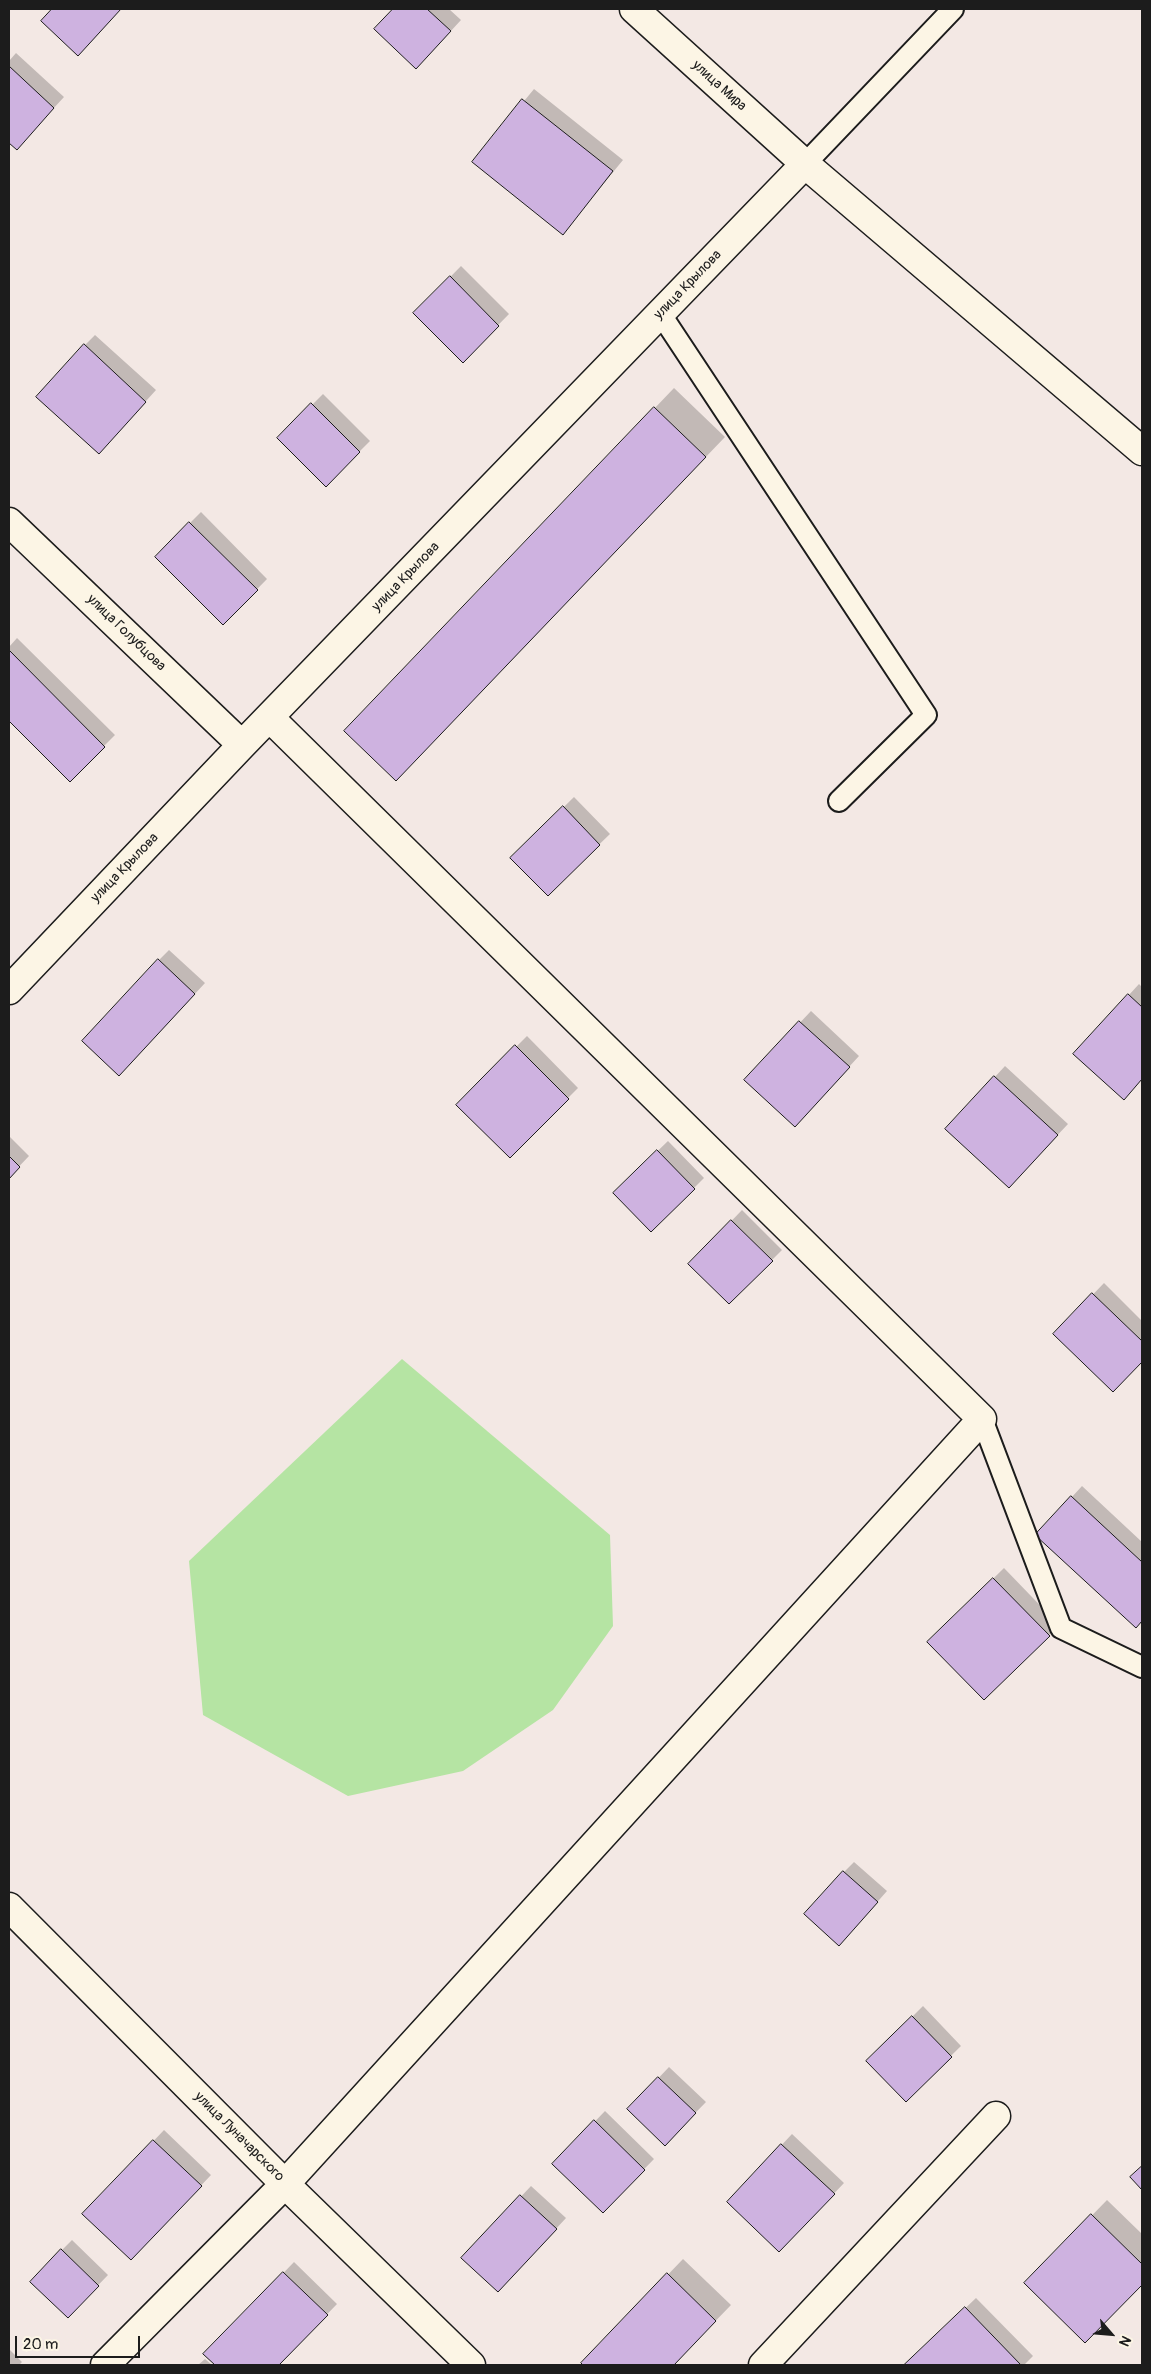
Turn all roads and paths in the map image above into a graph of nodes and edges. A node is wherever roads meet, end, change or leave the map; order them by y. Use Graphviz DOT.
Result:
graph roads {
  1 [pos="634,9"];
  2 [pos="953,9"];
  3 [pos="805,164"];
  4 [pos="660,313"];
  5 [pos="1142,451"];
  6 [pos="9,522"];
  7 [pos="270,718"];
  8 [pos="242,744"];
  9 [pos="839,801"];
  10 [pos="9,990"];
  11 [pos="982,1418"];
  12 [pos="1142,1667"];
  13 [pos="9,1908"];
  14 [pos="996,2116"];
  15 [pos="285,2184"];
  16 [pos="106,2365"];
  17 [pos="471,2365"];
  18 [pos="763,2365"];
  1 -- 3 [label="street, улица Мира"];
  2 -- 3 [label="lane"];
  3 -- 4 [label="street, улица Крылова"];
  3 -- 5 [label="street, улица Мира"];
  4 -- 7 [label="street, улица Крылова"];
  4 -- 9 [label="lane"];
  6 -- 8 [label="street, улица Голубцова"];
  7 -- 8 [label="street, улица Крылова"];
  7 -- 11 [label="street"];
  8 -- 10 [label="street, улица Крылова"];
  11 -- 12 [label="lane"];
  11 -- 15 [label="street"];
  13 -- 15 [label="street, улица Луначарского"];
  14 -- 18 [label="street"];
  15 -- 16 [label="street"];
  15 -- 17 [label="street, улица Луначарского"];
}
